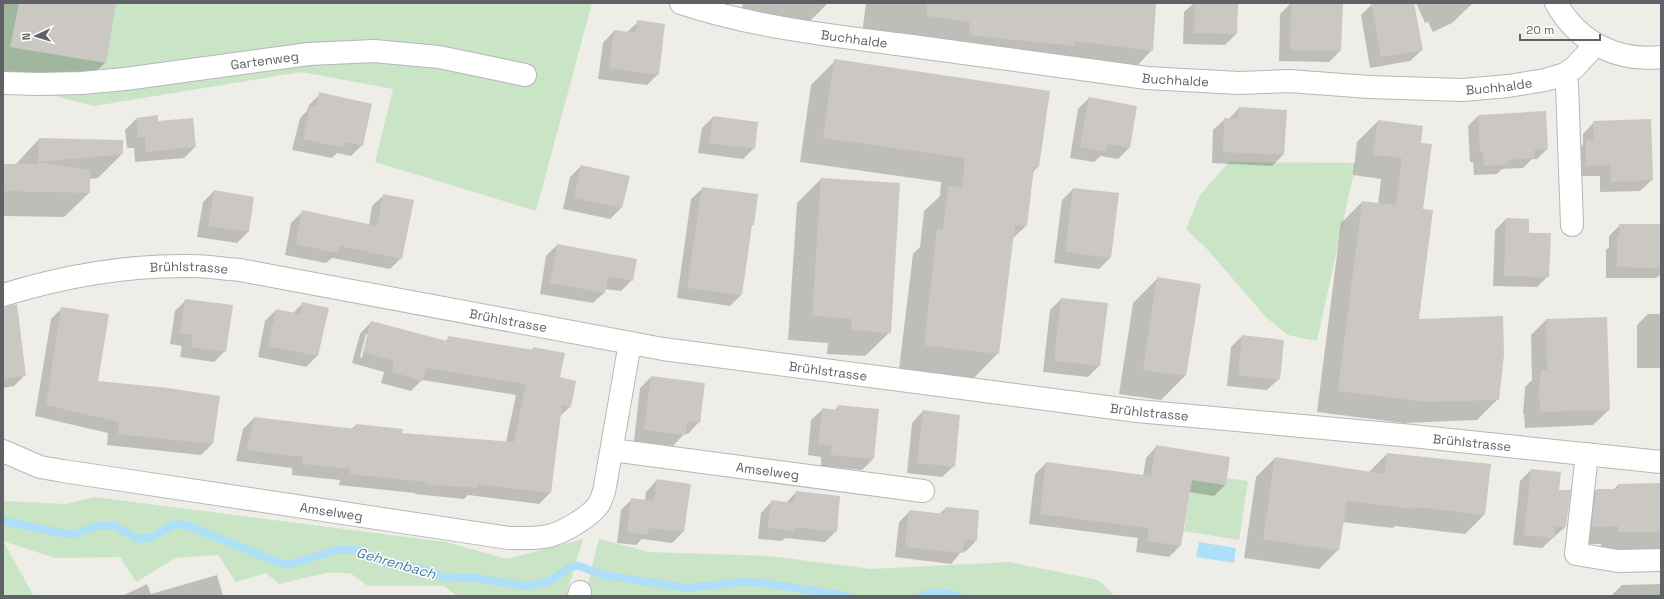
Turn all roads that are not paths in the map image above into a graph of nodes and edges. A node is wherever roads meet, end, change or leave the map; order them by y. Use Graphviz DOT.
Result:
graph roads {
  1 [pos="680,3"];
  2 [pos="1556,3"];
  3 [pos="1595,45"];
  4 [pos="1661,57"];
  5 [pos="1565,74"];
  6 [pos="526,75"];
  7 [pos="3,83"];
  8 [pos="1572,225"];
  9 [pos="3,295"];
  10 [pos="630,343"];
  11 [pos="612,450"];
  12 [pos="3,451"];
  13 [pos="1587,454"];
  14 [pos="1661,462"];
  15 [pos="923,491"];
  16 [pos="1661,560"];
  1 -- 5 [label="street, Buchhalde"];
  2 -- 3 [label="street"];
  3 -- 4 [label="street"];
  3 -- 5 [label="street, Buchhalde"];
  5 -- 8 [label="street"];
  6 -- 7 [label="street, Gartenweg"];
  9 -- 10 [label="street, Brühlstrasse"];
  10 -- 11 [label="street, Amselweg"];
  10 -- 13 [label="street, Brühlstrasse"];
  11 -- 12 [label="street, Amselweg"];
  11 -- 15 [label="street, Amselweg"];
  13 -- 14 [label="street, Brühlstrasse"];
  13 -- 16 [label="street"];
}
